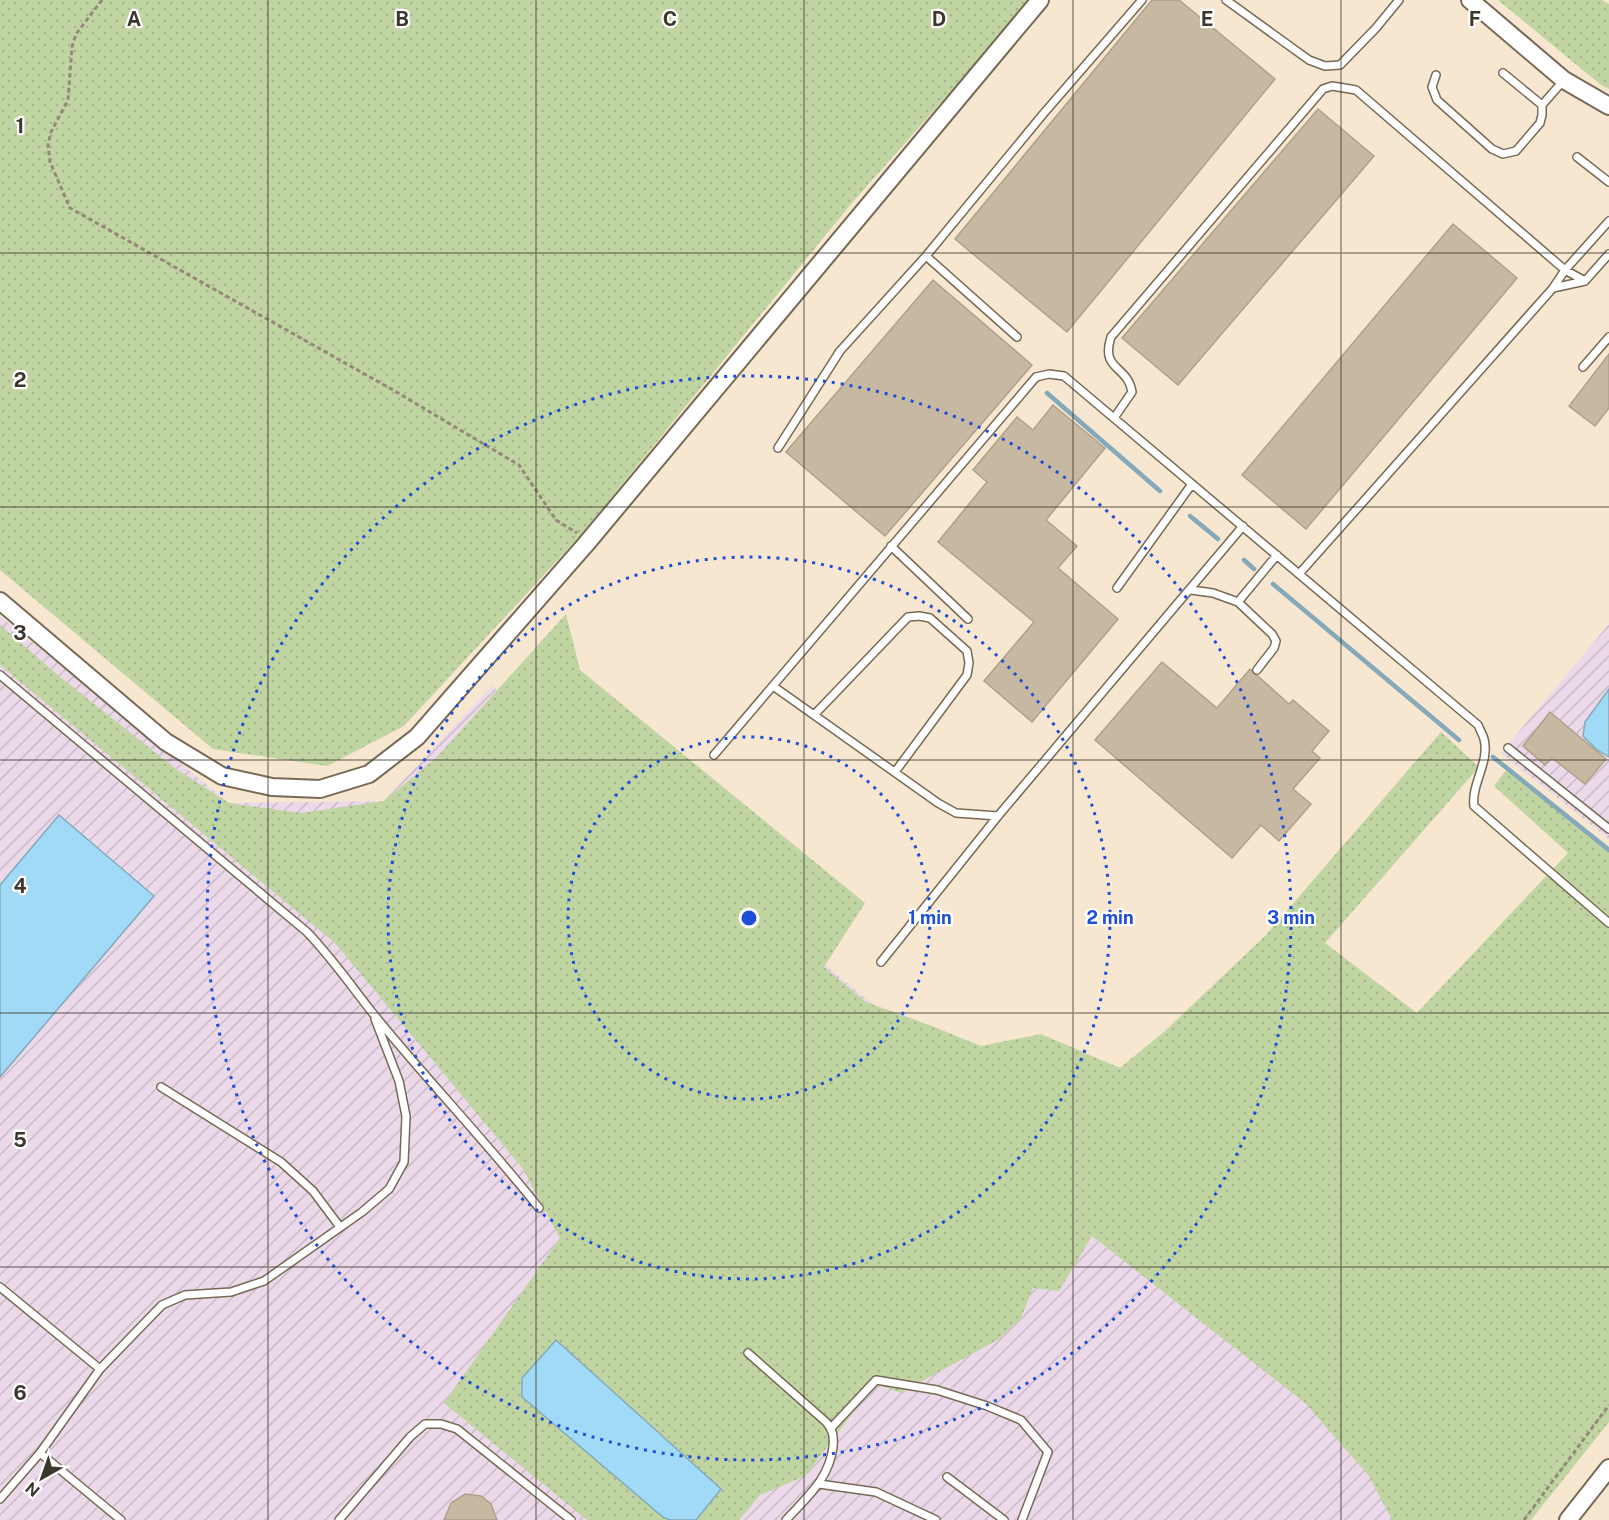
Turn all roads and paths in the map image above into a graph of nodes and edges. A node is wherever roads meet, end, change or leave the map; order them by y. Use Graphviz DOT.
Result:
graph roads {
  1 [pos="102,0"];
  2 [pos="1041,0"];
  3 [pos="1142,0"];
  4 [pos="1226,0"];
  5 [pos="1399,0"];
  6 [pos="1470,0"];
  7 [pos="1503,73"];
  8 [pos="1436,75"];
  9 [pos="1564,80"];
  10 [pos="1542,105"];
  11 [pos="1609,106"];
  12 [pos="1577,156"];
  13 [pos="1609,182"];
  14 [pos="1609,221"];
  15 [pos="1609,254"];
  16 [pos="927,256"];
  17 [pos="1565,270"];
  18 [pos="1585,281"];
  19 [pos="1553,288"];
  20 [pos="1017,337"];
  21 [pos="1609,337"];
  22 [pos="1583,367"];
  23 [pos="1114,418"];
  24 [pos="778,448"];
  25 [pos="1192,484"];
  26 [pos="1243,526"];
  27 [pos="586,544"];
  28 [pos="891,546"];
  29 [pos="1278,555"];
  30 [pos="1299,574"];
  31 [pos="1117,588"];
  32 [pos="1191,590"];
  33 [pos="0,601"];
  34 [pos="1238,602"];
  35 [pos="968,619"];
  36 [pos="1257,670"];
  37 [pos="0,675"];
  38 [pos="772,686"];
  39 [pos="814,715"];
  40 [pos="1508,748"];
  41 [pos="714,755"];
  42 [pos="895,772"];
  43 [pos="998,816"];
  44 [pos="1609,829"];
  45 [pos="1609,923"];
  46 [pos="881,962"];
  47 [pos="371,1011"];
  48 [pos="162,1087"];
  49 [pos="539,1208"];
  50 [pos="340,1227"];
  51 [pos="0,1287"];
  52 [pos="748,1353"];
  53 [pos="100,1369"];
  54 [pos="1609,1405"];
  55 [pos="831,1428"];
  56 [pos="40,1453"];
  57 [pos="1609,1468"];
  58 [pos="947,1477"];
  59 [pos="819,1484"];
  60 [pos="0,1499"];
  61 [pos="121,1520"];
  62 [pos="339,1520"];
  63 [pos="571,1520"];
  64 [pos="786,1520"];
  65 [pos="936,1520"];
  66 [pos="1004,1520"];
  67 [pos="1022,1520"];
  68 [pos="1524,1520"];
  69 [pos="1568,1520"];
  1 -- 27 [label="path"];
  2 -- 27 [label="street"];
  3 -- 16 [label="lane"];
  4 -- 5 [label="lane"];
  6 -- 9 [label="street"];
  7 -- 10 [label="lane"];
  8 -- 10 [label="lane"];
  9 -- 10 [label="lane"];
  9 -- 11 [label="street"];
  12 -- 13 [label="lane"];
  14 -- 17 [label="lane"];
  15 -- 18 [label="lane"];
  16 -- 20 [label="lane"];
  16 -- 24 [label="lane"];
  17 -- 18 [label="lane"];
  17 -- 19 [label="lane"];
  17 -- 23 [label="lane"];
  18 -- 19 [label="lane"];
  19 -- 30 [label="lane"];
  21 -- 22 [label="lane"];
  23 -- 25 [label="lane"];
  23 -- 28 [label="lane"];
  25 -- 26 [label="lane"];
  25 -- 31 [label="lane"];
  26 -- 29 [label="lane"];
  26 -- 32 [label="lane"];
  27 -- 33 [label="street"];
  28 -- 35 [label="lane"];
  28 -- 38 [label="lane"];
  29 -- 30 [label="lane"];
  29 -- 34 [label="lane"];
  30 -- 45 [label="lane"];
  32 -- 34 [label="lane"];
  32 -- 43 [label="lane"];
  34 -- 36 [label="lane"];
  37 -- 47 [label="lane"];
  38 -- 39 [label="lane"];
  38 -- 41 [label="lane"];
  39 -- 42 [label="lane"];
  39 -- 42 [label="lane"];
  40 -- 44 [label="lane"];
  42 -- 43 [label="lane"];
  43 -- 46 [label="lane"];
  47 -- 49 [label="lane"];
  47 -- 50 [label="lane"];
  48 -- 50 [label="lane"];
  50 -- 53 [label="lane"];
  51 -- 53 [label="lane"];
  52 -- 55 [label="lane"];
  53 -- 56 [label="lane"];
  54 -- 68 [label="path"];
  55 -- 59 [label="lane"];
  55 -- 67 [label="lane"];
  56 -- 60 [label="lane"];
  56 -- 61 [label="lane"];
  57 -- 69 [label="street"];
  58 -- 66 [label="lane"];
  59 -- 64 [label="lane"];
  59 -- 65 [label="lane"];
  62 -- 63 [label="lane"];
}
